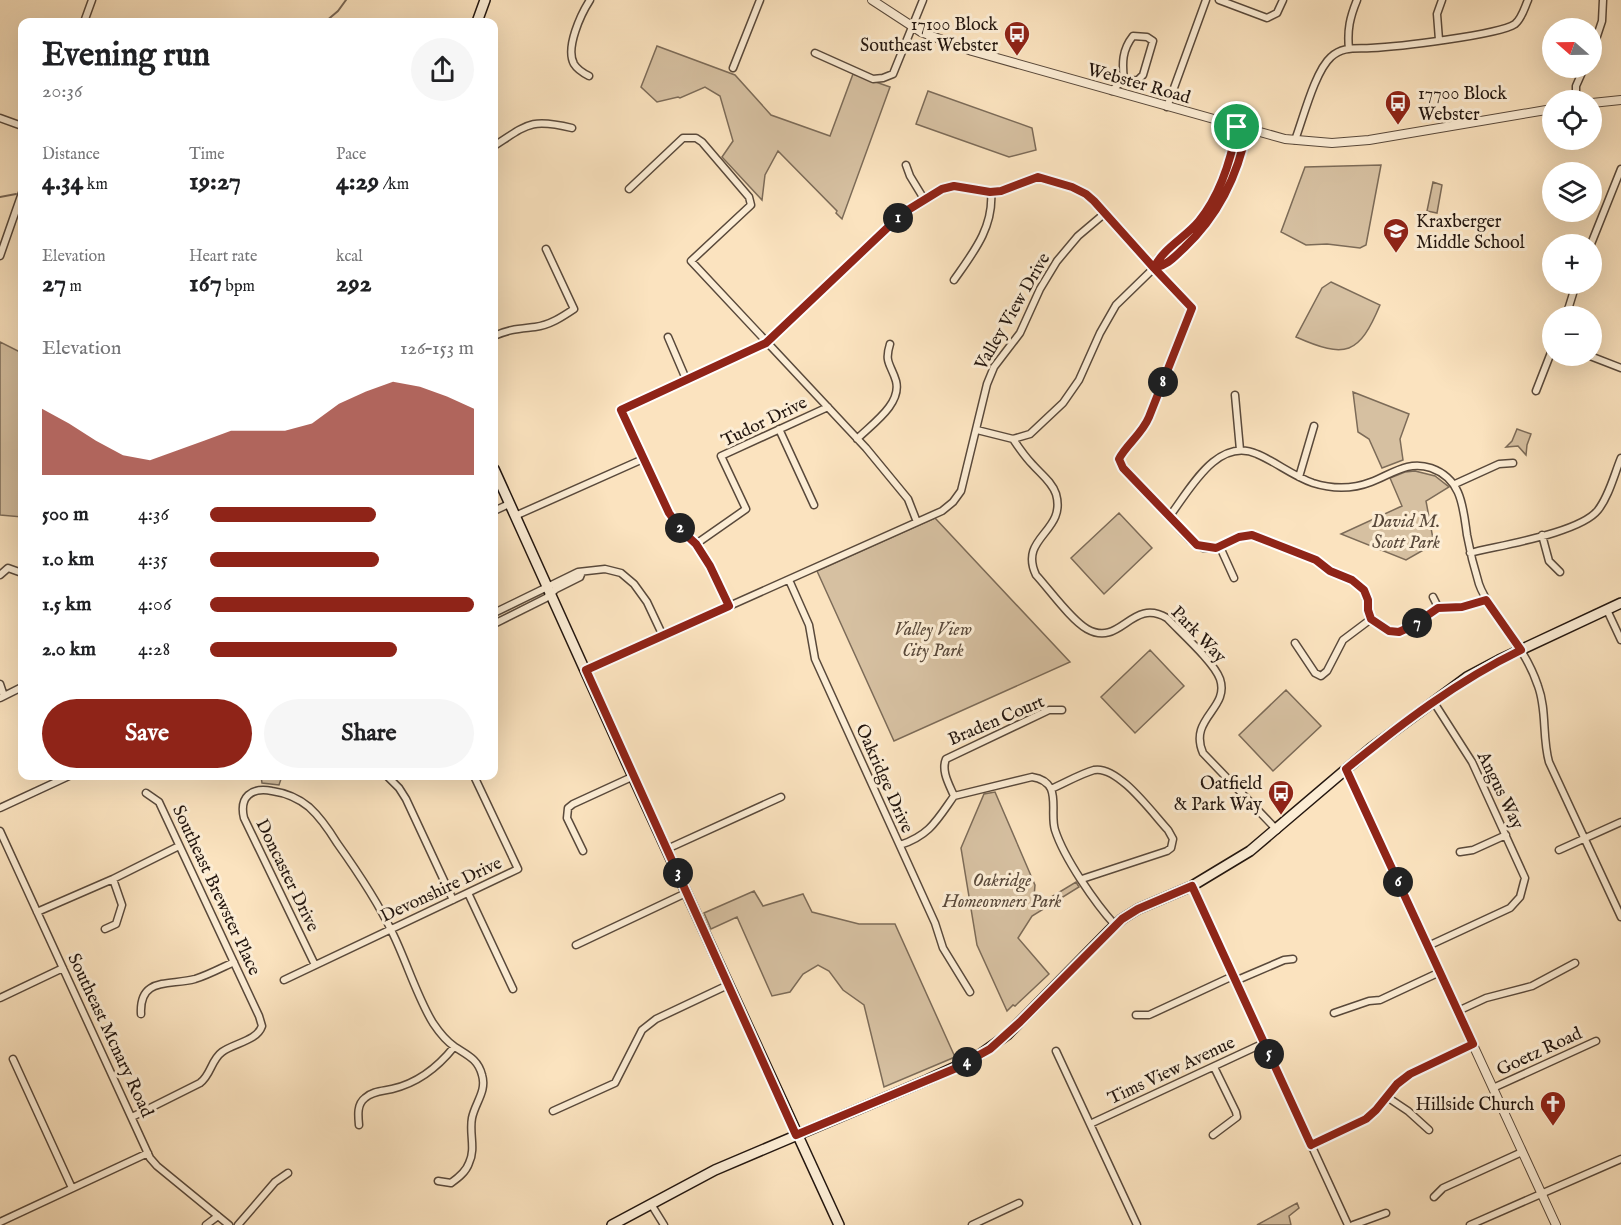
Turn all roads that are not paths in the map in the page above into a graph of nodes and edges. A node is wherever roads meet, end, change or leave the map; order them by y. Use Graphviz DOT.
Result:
graph roads {
  1 [pos="92,0"];
  2 [pos="485,0"];
  3 [pos="590,0"];
  4 [pos="760,0"];
  5 [pos="872,0"];
  6 [pos="923,0"];
  7 [pos="1206,0"];
  8 [pos="1219,0"];
  9 [pos="1283,0"];
  10 [pos="1357,0"];
  11 [pos="1442,0"];
  12 [pos="1528,0"];
  13 [pos="1603,0"];
  14 [pos="85,18"];
  15 [pos="478,18"];
  16 [pos="1602,21"];
  17 [pos="912,27"];
  18 [pos="1438,40"];
  19 [pos="1349,48"];
  20 [pos="815,53"];
  21 [pos="733,68"];
  22 [pos="589,76"];
  23 [pos="1124,80"];
  24 [pos="1112,91"];
  25 [pos="1621,100"];
  26 [pos="1602,102"];
  27 [pos="1167,107"];
  28 [pos="1542,111"];
  29 [pos="0,118"];
  30 [pos="18,125"];
  31 [pos="1237,127"];
  32 [pos="572,128"];
  33 [pos="1247,129"];
  34 [pos="1295,140"];
  35 [pos="498,144"];
  36 [pos="906,165"];
  37 [pos="1621,169"];
  38 [pos="629,189"];
  39 [pos="990,192"];
  40 [pos="924,199"];
  41 [pos="18,208"];
  42 [pos="1104,214"];
  43 [pos="1596,234"];
  44 [pos="546,249"];
  45 [pos="0,256"];
  46 [pos="1154,268"];
  47 [pos="954,280"];
  48 [pos="498,334"];
  49 [pos="668,337"];
  50 [pos="766,343"];
  51 [pos="890,344"];
  52 [pos="1602,361"];
  53 [pos="1546,366"];
  54 [pos="1621,368"];
  55 [pos="686,379"];
  56 [pos="1536,391"];
  57 [pos="1236,395"];
  58 [pos="828,407"];
  59 [pos="1314,426"];
  60 [pos="779,429"];
  61 [pos="977,430"];
  62 [pos="857,439"];
  63 [pos="1013,439"];
  64 [pos="1240,450"];
  65 [pos="1621,458"];
  66 [pos="643,459"];
  67 [pos="1513,463"];
  68 [pos="1299,477"];
  69 [pos="498,478"];
  70 [pos="1455,484"];
  71 [pos="509,504"];
  72 [pos="814,505"];
  73 [pos="498,509"];
  74 [pos="515,516"];
  75 [pos="1169,517"];
  76 [pos="917,522"];
  77 [pos="1542,535"];
  78 [pos="696,544"];
  79 [pos="1220,547"];
  80 [pos="1470,553"];
  81 [pos="18,572"];
  82 [pos="1560,572"];
  83 [pos="0,575"];
  84 [pos="1234,579"];
  85 [pos="789,580"];
  86 [pos="547,592"];
  87 [pos="1433,597"];
  88 [pos="1486,600"];
  89 [pos="1621,603"];
  90 [pos="729,606"];
  91 [pos="1438,608"];
  92 [pos="1606,610"];
  93 [pos="498,612"];
  94 [pos="1371,619"];
  95 [pos="498,622"];
  96 [pos="663,636"];
  97 [pos="1621,640"];
  98 [pos="1295,643"];
  99 [pos="1521,650"];
  100 [pos="586,670"];
  101 [pos="0,684"];
  102 [pos="18,689"];
  103 [pos="2,697"];
  104 [pos="1433,702"];
  105 [pos="1062,710"];
  106 [pos="1346,769"];
  107 [pos="634,776"];
  108 [pos="60,780"];
  109 [pos="391,780"];
  110 [pos="476,780"];
  111 [pos="1051,789"];
  112 [pos="146,793"];
  113 [pos="781,796"];
  114 [pos="954,796"];
  115 [pos="0,808"];
  116 [pos="1621,822"];
  117 [pos="1277,830"];
  118 [pos="0,831"];
  119 [pos="1506,835"];
  120 [pos="1585,838"];
  121 [pos="900,845"];
  122 [pos="179,846"];
  123 [pos="667,849"];
  124 [pos="1559,850"];
  125 [pos="583,851"];
  126 [pos="1460,852"];
  127 [pos="113,879"];
  128 [pos="1082,879"];
  129 [pos="1192,886"];
  130 [pos="468,893"];
  131 [pos="686,893"];
  132 [pos="453,900"];
  133 [pos="37,912"];
  134 [pos="1621,917"];
  135 [pos="1115,925"];
  136 [pos="105,929"];
  137 [pos="391,929"];
  138 [pos="576,945"];
  139 [pos="1428,946"];
  140 [pos="1293,958"];
  141 [pos="234,962"];
  142 [pos="1575,963"];
  143 [pos="315,965"];
  144 [pos="63,968"];
  145 [pos="1440,972"];
  146 [pos="1234,978"];
  147 [pos="284,980"];
  148 [pos="728,985"];
  149 [pos="513,989"];
  150 [pos="970,992"];
  151 [pos="0,998"];
  152 [pos="1458,1011"];
  153 [pos="1334,1013"];
  154 [pos="141,1014"];
  155 [pos="1136,1015"];
  156 [pos="1596,1041"];
  157 [pos="1264,1043"];
  158 [pos="1473,1044"];
  159 [pos="454,1047"];
  160 [pos="1056,1051"];
  161 [pos="13,1059"];
  162 [pos="1214,1067"];
  163 [pos="1493,1088"];
  164 [pos="1387,1097"];
  165 [pos="553,1111"];
  166 [pos="132,1117"];
  167 [pos="1090,1124"];
  168 [pos="359,1125"];
  169 [pos="1429,1130"];
  170 [pos="796,1135"];
  171 [pos="1213,1135"];
  172 [pos="1311,1145"];
  173 [pos="1522,1152"];
  174 [pos="148,1153"];
  175 [pos="1621,1160"];
  176 [pos="288,1173"];
  177 [pos="438,1181"];
  178 [pos="72,1188"];
  179 [pos="1541,1192"];
  180 [pos="1434,1197"];
  181 [pos="1019,1203"];
  182 [pos="651,1204"];
  183 [pos="1386,1213"];
  184 [pos="218,1216"];
  185 [pos="0,1222"];
  186 [pos="206,1225"];
  187 [pos="229,1225"];
  188 [pos="237,1225"];
  189 [pos="612,1225"];
  190 [pos="664,1225"];
  191 [pos="839,1225"];
  192 [pos="972,1225"];
  193 [pos="1137,1225"];
  194 [pos="1348,1225"];
  195 [pos="1353,1225"];
  196 [pos="1470,1225"];
  197 [pos="1556,1225"];
  1 -- 14 [label="street"];
  2 -- 15 [label="main road"];
  3 -- 22 [label="street"];
  4 -- 21 [label="street"];
  5 -- 17 [label="street, Webster Road"];
  6 -- 17 [label="street"];
  7 -- 27 [label="street"];
  8 -- 9 [label="street"];
  10 -- 19 [label="street"];
  11 -- 18 [label="street"];
  12 -- 18 [label="street"];
  13 -- 16 [label="street"];
  17 -- 20 [label="street"];
  17 -- 24 [label="street, Webster Road"];
  18 -- 19 [label="street"];
  19 -- 34 [label="street"];
  23 -- 23 [label="street"];
  23 -- 24 [label="street"];
  24 -- 27 [label="street, Webster Road"];
  25 -- 26 [label="street"];
  27 -- 31 [label="street, Webster Road"];
  28 -- 34 [label="street, Webster Road"];
  29 -- 30 [label="street"];
  31 -- 33 [label="street, Webster Road"];
  31 -- 46 [label="street"];
  32 -- 35 [label="street"];
  33 -- 34 [label="street, Webster Road"];
  33 -- 46 [label="street"];
  36 -- 40 [label="street"];
  37 -- 43 [label="street"];
  38 -- 50 [label="street"];
  39 -- 40 [label="street"];
  39 -- 42 [label="street"];
  39 -- 47 [label="street"];
  40 -- 50 [label="street"];
  41 -- 45 [label="street"];
  42 -- 46 [label="street"];
  42 -- 61 [label="street, Valley View Drive"];
  44 -- 48 [label="street"];
  46 -- 63 [label="street"];
  46 -- 75 [label="street"];
  49 -- 55 [label="street"];
  50 -- 55 [label="street"];
  50 -- 58 [label="street"];
  51 -- 62 [label="street"];
  52 -- 54 [label="street"];
  53 -- 56 [label="street"];
  55 -- 66 [label="street"];
  57 -- 64 [label="street"];
  58 -- 60 [label="street, Tudor Drive"];
  58 -- 62 [label="street"];
  59 -- 68 [label="street"];
  60 -- 72 [label="street"];
  60 -- 78 [label="street, Tudor Drive"];
  61 -- 63 [label="street"];
  61 -- 76 [label="street, Valley View Drive"];
  62 -- 76 [label="street"];
  63 -- 117 [label="street, Park Way"];
  64 -- 68 [label="street"];
  64 -- 75 [label="street"];
  65 -- 77 [label="street"];
  66 -- 74 [label="street"];
  66 -- 78 [label="street"];
  67 -- 70 [label="street"];
  68 -- 70 [label="street"];
  69 -- 71 [label="main road"];
  70 -- 80 [label="street"];
  71 -- 73 [label="street"];
  71 -- 74 [label="main road"];
  74 -- 86 [label="main road"];
  75 -- 79 [label="street"];
  76 -- 85 [label="street, Valley View Drive"];
  77 -- 80 [label="street"];
  77 -- 82 [label="street"];
  78 -- 90 [label="street"];
  79 -- 84 [label="street"];
  79 -- 94 [label="street"];
  80 -- 88 [label="street"];
  81 -- 83 [label="street"];
  85 -- 90 [label="street, Valley View Drive"];
  85 -- 121 [label="street, Oakridge Drive"];
  86 -- 93 [label="street"];
  86 -- 95 [label="street"];
  86 -- 96 [label="street"];
  86 -- 100 [label="main road"];
  87 -- 91 [label="street"];
  88 -- 91 [label="street"];
  88 -- 99 [label="street"];
  89 -- 92 [label="main road"];
  90 -- 96 [label="street, Valley View Drive"];
  91 -- 94 [label="street"];
  92 -- 97 [label="street"];
  92 -- 99 [label="main road"];
  94 -- 98 [label="street"];
  96 -- 100 [label="street, Valley View Drive"];
  99 -- 104 [label="main road"];
  99 -- 120 [label="street"];
  100 -- 107 [label="main road"];
  101 -- 103 [label="street"];
  102 -- 103 [label="street"];
  104 -- 106 [label="main road"];
  104 -- 119 [label="street, Angus Way"];
  105 -- 114 [label="street, Braden Court"];
  106 -- 117 [label="main road"];
  106 -- 139 [label="street"];
  107 -- 123 [label="main road"];
  107 -- 125 [label="street"];
  108 -- 115 [label="street"];
  109 -- 132 [label="street"];
  110 -- 130 [label="street, Devonshire Drive"];
  111 -- 114 [label="street"];
  111 -- 128 [label="street"];
  111 -- 128 [label="street"];
  112 -- 122 [label="street, Southeast Brewster Place"];
  113 -- 123 [label="street"];
  114 -- 121 [label="street, Oakridge Drive"];
  116 -- 120 [label="street"];
  117 -- 129 [label="main road"];
  118 -- 133 [label="street, Southeast Mcnary Road"];
  119 -- 126 [label="street"];
  119 -- 139 [label="street, Angus Way"];
  120 -- 124 [label="street"];
  120 -- 134 [label="street"];
  121 -- 150 [label="street"];
  122 -- 127 [label="street"];
  122 -- 141 [label="street, Southeast Brewster Place"];
  123 -- 131 [label="main road"];
  127 -- 133 [label="street"];
  127 -- 136 [label="street"];
  128 -- 135 [label="street"];
  129 -- 135 [label="main road"];
  129 -- 146 [label="street"];
  130 -- 132 [label="street, Devonshire Drive"];
  130 -- 149 [label="street"];
  131 -- 138 [label="street"];
  131 -- 148 [label="main road"];
  132 -- 137 [label="street, Devonshire Drive"];
  133 -- 144 [label="street, Southeast Mcnary Road"];
  135 -- 170 [label="main road"];
  137 -- 143 [label="street, Devonshire Drive"];
  137 -- 143 [label="street, Doncaster Drive"];
  137 -- 159 [label="street"];
  139 -- 145 [label="street"];
  140 -- 146 [label="street"];
  141 -- 154 [label="street"];
  141 -- 166 [label="street, Southeast Brewster Place"];
  142 -- 152 [label="street"];
  143 -- 147 [label="street, Devonshire Drive"];
  144 -- 151 [label="street"];
  144 -- 166 [label="street, Southeast Mcnary Road"];
  145 -- 152 [label="street"];
  145 -- 153 [label="street"];
  146 -- 155 [label="street"];
  146 -- 157 [label="street"];
  148 -- 165 [label="street"];
  148 -- 170 [label="main road"];
  152 -- 158 [label="street"];
  156 -- 163 [label="street, Goetz Road"];
  157 -- 162 [label="street, Tims View Avenue"];
  157 -- 172 [label="street"];
  158 -- 163 [label="street"];
  158 -- 164 [label="street"];
  159 -- 168 [label="street"];
  159 -- 177 [label="street"];
  160 -- 167 [label="street"];
  161 -- 178 [label="street"];
  162 -- 167 [label="street, Tims View Avenue"];
  162 -- 171 [label="street"];
  163 -- 173 [label="street"];
  164 -- 169 [label="street"];
  164 -- 172 [label="street"];
  166 -- 174 [label="street, Southeast Mcnary Road"];
  167 -- 193 [label="street"];
  170 -- 182 [label="main road"];
  170 -- 191 [label="main road"];
  172 -- 194 [label="street"];
  173 -- 179 [label="street"];
  173 -- 180 [label="street"];
  174 -- 178 [label="street"];
  174 -- 184 [label="street, Southeast Mcnary Road"];
  175 -- 179 [label="street"];
  176 -- 188 [label="street"];
  178 -- 185 [label="street"];
  179 -- 196 [label="street"];
  179 -- 197 [label="street"];
  181 -- 192 [label="street"];
  182 -- 189 [label="main road"];
  182 -- 190 [label="street"];
  183 -- 195 [label="street"];
  184 -- 186 [label="street"];
  184 -- 187 [label="street, Southeast Mcnary Road"];
}
